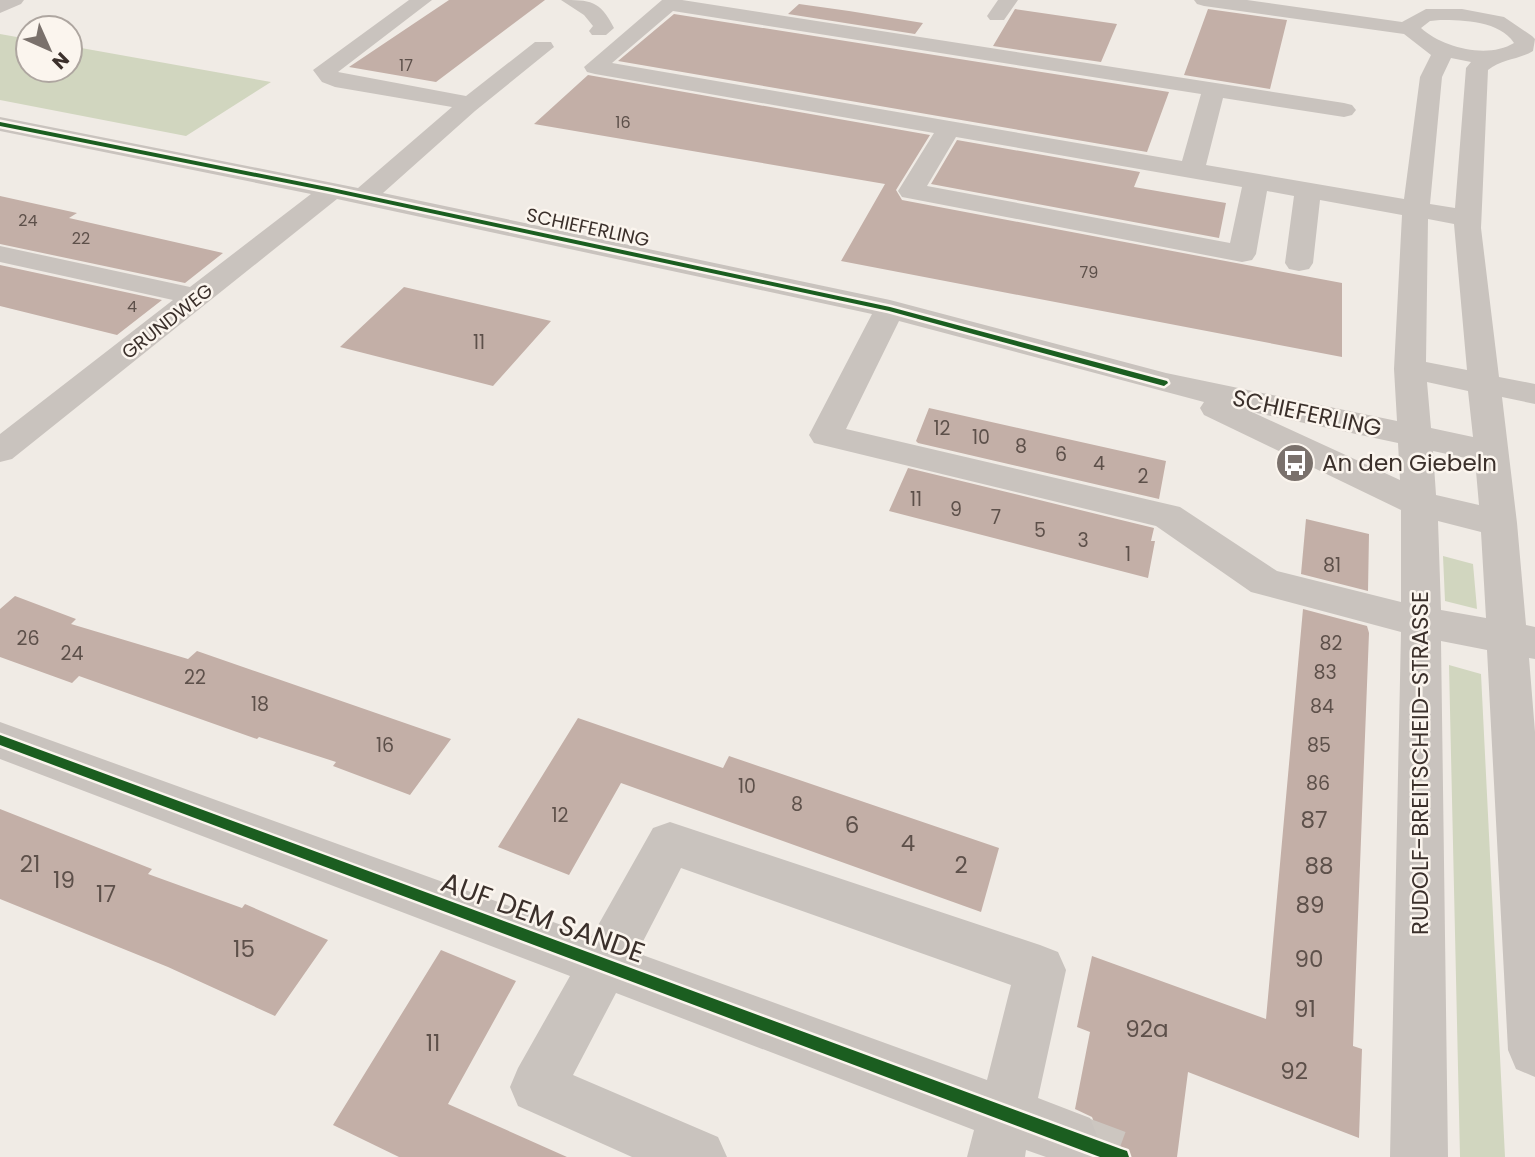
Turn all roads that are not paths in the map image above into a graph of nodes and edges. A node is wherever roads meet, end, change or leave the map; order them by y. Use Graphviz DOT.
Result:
graph roads {
  1 [pos="15,0"];
  2 [pos="422,0"];
  3 [pos="571,0"];
  4 [pos="1205,0"];
  5 [pos="1433,0"];
  6 [pos="1490,0"];
  7 [pos="1502,0"];
  8 [pos="732,6"];
  9 [pos="0,7"];
  10 [pos="1462,15"];
  11 [pos="1413,16"];
  12 [pos="1509,27"];
  13 [pos="599,32"];
  14 [pos="1431,45"];
  15 [pos="543,47"];
  16 [pos="1530,47"];
  17 [pos="1492,57"];
  18 [pos="1214,89"];
  19 [pos="467,106"];
  20 [pos="1344,110"];
  21 [pos="0,124"];
  22 [pos="949,128"];
  23 [pos="1192,171"];
  24 [pos="1256,182"];
  25 [pos="332,190"];
  26 [pos="1308,191"];
  27 [pos="364,197"];
  28 [pos="1416,210"];
  29 [pos="1467,218"];
  30 [pos="0,254"];
  31 [pos="1299,263"];
  32 [pos="197,297"];
  33 [pos="890,309"];
  34 [pos="1410,369"];
  35 [pos="1164,383"];
  36 [pos="1484,384"];
  37 [pos="1535,394"];
  38 [pos="1413,435"];
  39 [pos="0,451"];
  40 [pos="1491,452"];
  41 [pos="1419,504"];
  42 [pos="1499,523"];
  43 [pos="1421,622"];
  44 [pos="1520,639"];
  45 [pos="1523,711"];
  46 [pos="0,740"];
  47 [pos="604,964"];
  48 [pos="1535,1050"];
  49 [pos="1001,1136"];
  50 [pos="1070,1138"];
  51 [pos="698,1157"];
  52 [pos="1419,1157"];
  1 -- 9 [label="street"];
  2 -- 19 [label="street"];
  3 -- 13 [label="street"];
  4 -- 11 [label="street"];
  5 -- 10 [label="street"];
  6 -- 10 [label="street"];
  7 -- 12 [label="street"];
  8 -- 18 [label="street"];
  8 -- 22 [label="street"];
  10 -- 11 [label="street"];
  10 -- 12 [label="street"];
  11 -- 14 [label="street"];
  12 -- 16 [label="street"];
  14 -- 17 [label="street"];
  14 -- 28 [label="street, RUDOLF-BREITSCHEID-STRASSE"];
  15 -- 19 [label="street"];
  16 -- 17 [label="street"];
  17 -- 29 [label="street"];
  18 -- 20 [label="street"];
  18 -- 23 [label="street"];
  19 -- 27 [label="street"];
  21 -- 25 [label="street, SCHIEFERLING"];
  22 -- 23 [label="street"];
  22 -- 24 [label="street"];
  23 -- 24 [label="street"];
  24 -- 26 [label="street"];
  25 -- 27 [label="street, SCHIEFERLING"];
  25 -- 32 [label="street, GRUNDWEG"];
  26 -- 28 [label="street"];
  26 -- 31 [label="street"];
  27 -- 33 [label="street, SCHIEFERLING"];
  28 -- 29 [label="street"];
  28 -- 34 [label="street, RUDOLF-BREITSCHEID-STRASSE"];
  29 -- 36 [label="street"];
  30 -- 32 [label="street"];
  32 -- 39 [label="street, GRUNDWEG"];
  33 -- 35 [label="street, SCHIEFERLING"];
  33 -- 43 [label="street"];
  34 -- 36 [label="street"];
  34 -- 38 [label="street, RUDOLF-BREITSCHEID-STRASSE"];
  35 -- 38 [label="street, SCHIEFERLING"];
  35 -- 41 [label="street, SCHIEFERLING"];
  36 -- 37 [label="street"];
  36 -- 40 [label="street"];
  38 -- 40 [label="street, SCHIEFERLING"];
  38 -- 41 [label="street, RUDOLF-BREITSCHEID-STRASSE"];
  40 -- 42 [label="street"];
  41 -- 42 [label="street, SCHIEFERLING"];
  41 -- 43 [label="street, RUDOLF-BREITSCHEID-STRASSE"];
  42 -- 44 [label="street"];
  43 -- 44 [label="street"];
  43 -- 52 [label="street, RUDOLF-BREITSCHEID-STRASSE"];
  44 -- 45 [label="street"];
  45 -- 48 [label="street"];
  46 -- 47 [label="street, AUF DEM SANDE"];
  47 -- 49 [label="street, AUF DEM SANDE"];
  47 -- 49 [label="street"];
  47 -- 51 [label="street"];
  49 -- 50 [label="street, AUF DEM SANDE"];
}
